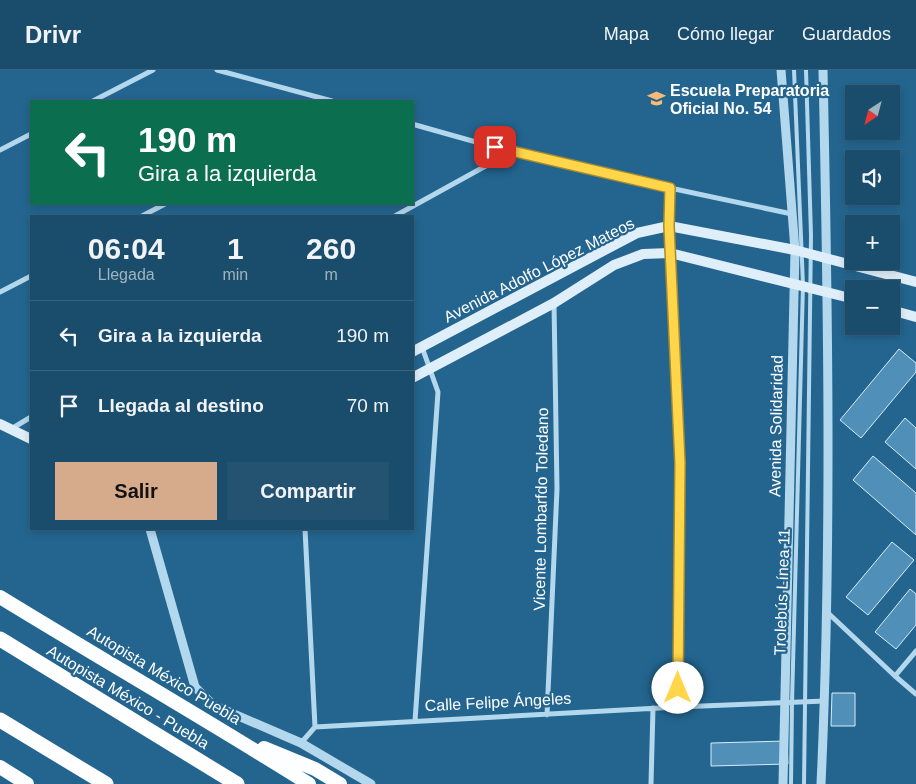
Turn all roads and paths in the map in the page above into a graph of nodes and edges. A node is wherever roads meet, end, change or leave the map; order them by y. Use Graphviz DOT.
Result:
graph roads {
  1 [pos="152,70"];
  2 [pos="218,70"];
  3 [pos="781,70"];
  4 [pos="794,70"];
  5 [pos="806,70"];
  6 [pos="823,70"];
  7 [pos="95,100"];
  8 [pos="328,100"];
  9 [pos="414,125"];
  10 [pos="30,135"];
  11 [pos="0,150"];
  12 [pos="511,152"];
  13 [pos="670,188"];
  14 [pos="163,205"];
  15 [pos="792,214"];
  16 [pos="144,215"];
  17 [pos="397,215"];
  18 [pos="669,226"];
  19 [pos="802,252"];
  20 [pos="670,254"];
  21 [pos="827,259"];
  22 [pos="30,277"];
  23 [pos="916,282"];
  24 [pos="802,285"];
  25 [pos="0,292"];
  26 [pos="828,292"];
  27 [pos="845,297"];
  28 [pos="554,303"];
  29 [pos="900,313"];
  30 [pos="916,317"];
  31 [pos="422,347"];
  32 [pos="414,351"];
  33 [pos="431,368"];
  34 [pos="414,377"];
  35 [pos="30,418"];
  36 [pos="0,424"];
  37 [pos="11,428"];
  38 [pos="30,438"];
  39 [pos="150,530"];
  40 [pos="305,530"];
  41 [pos="0,597"];
  42 [pos="827,612"];
  43 [pos="0,639"];
  44 [pos="916,651"];
  45 [pos="895,676"];
  46 [pos="916,694"];
  47 [pos="825,701"];
  48 [pos="804,702"];
  49 [pos="788,703"];
  50 [pos="678,707"];
  51 [pos="653,708"];
  52 [pos="547,715"];
  53 [pos="0,720"];
  54 [pos="416,721"];
  55 [pos="315,727"];
  56 [pos="232,736"];
  57 [pos="301,743"];
  58 [pos="0,767"];
  59 [pos="27,784"];
  60 [pos="106,784"];
  61 [pos="237,784"];
  62 [pos="309,784"];
  63 [pos="340,784"];
  64 [pos="371,784"];
  65 [pos="651,784"];
  66 [pos="783,784"];
  67 [pos="791,784"];
  68 [pos="804,784"];
  69 [pos="821,784"];
  1 -- 7 [label="street"];
  2 -- 8 [label="street"];
  3 -- 15 [label="street, Avenida Solidaridad"];
  4 -- 19 [label="lane, Trolebús Línea 11"];
  5 -- 19 [label="lane, Trolebús Línea 11"];
  6 -- 21 [label="street"];
  9 -- 12 [label="street"];
  10 -- 11 [label="street"];
  12 -- 13 [label="street"];
  12 -- 17 [label="street"];
  13 -- 15 [label="street"];
  13 -- 18 [label="street"];
  14 -- 16 [label="street"];
  15 -- 19 [label="street, Avenida Solidaridad"];
  18 -- 19 [label="main road, Avenida Adolfo López Mateos"];
  18 -- 20 [label="street"];
  18 -- 31 [label="main road, Avenida Adolfo López Mateos"];
  19 -- 21 [label="main road, Avenida Adolfo López Mateos"];
  19 -- 24 [label="street, Avenida Solidaridad"];
  19 -- 24 [label="lane, Trolebús Línea 11"];
  20 -- 24 [label="main road, Avenida Adolfo López Mateos"];
  20 -- 28 [label="main road, Avenida Adolfo López Mateos"];
  20 -- 50 [label="street"];
  21 -- 23 [label="main road, Avenida Adolfo López Mateos"];
  21 -- 26 [label="street"];
  22 -- 25 [label="street"];
  24 -- 26 [label="main road, Avenida Adolfo López Mateos"];
  24 -- 48 [label="lane, Trolebús Línea 11"];
  24 -- 49 [label="street, Avenida Solidaridad"];
  26 -- 27 [label="main road, Avenida Adolfo López Mateos"];
  26 -- 42 [label="street"];
  28 -- 33 [label="main road, Avenida Adolfo López Mateos"];
  28 -- 52 [label="street, Vicente Lombarfdo Toledano"];
  29 -- 30 [label="main road"];
  31 -- 32 [label="main road, Avenida Adolfo López Mateos"];
  31 -- 33 [label="street"];
  33 -- 34 [label="main road, Avenida Adolfo López Mateos"];
  33 -- 54 [label="street"];
  35 -- 37 [label="street"];
  36 -- 37 [label="main road"];
  37 -- 38 [label="main road"];
  39 -- 57 [label="street"];
  40 -- 55 [label="street"];
  41 -- 56 [label="highway, Autopista México Puebla"];
  42 -- 45 [label="street"];
  42 -- 47 [label="street"];
  43 -- 61 [label="highway, Autopista México - Puebla"];
  44 -- 45 [label="street"];
  45 -- 46 [label="street"];
  47 -- 48 [label="street, Calle Felipe Ángeles"];
  47 -- 69 [label="street"];
  48 -- 49 [label="street, Calle Felipe Ángeles"];
  48 -- 68 [label="lane, Trolebús Línea 11"];
  49 -- 50 [label="street, Calle Felipe Ángeles"];
  49 -- 66 [label="street, Avenida Solidaridad"];
  49 -- 67 [label="lane"];
  50 -- 51 [label="street, Calle Felipe Ángeles"];
  51 -- 52 [label="street, Calle Felipe Ángeles"];
  51 -- 65 [label="street"];
  52 -- 54 [label="street, Calle Felipe Ángeles"];
  53 -- 60 [label="highway"];
  54 -- 55 [label="street, Calle Felipe Ángeles"];
  55 -- 57 [label="street"];
  56 -- 62 [label="highway, Autopista México Puebla"];
  56 -- 63 [label="highway"];
  57 -- 64 [label="street"];
  58 -- 59 [label="highway"];
}
